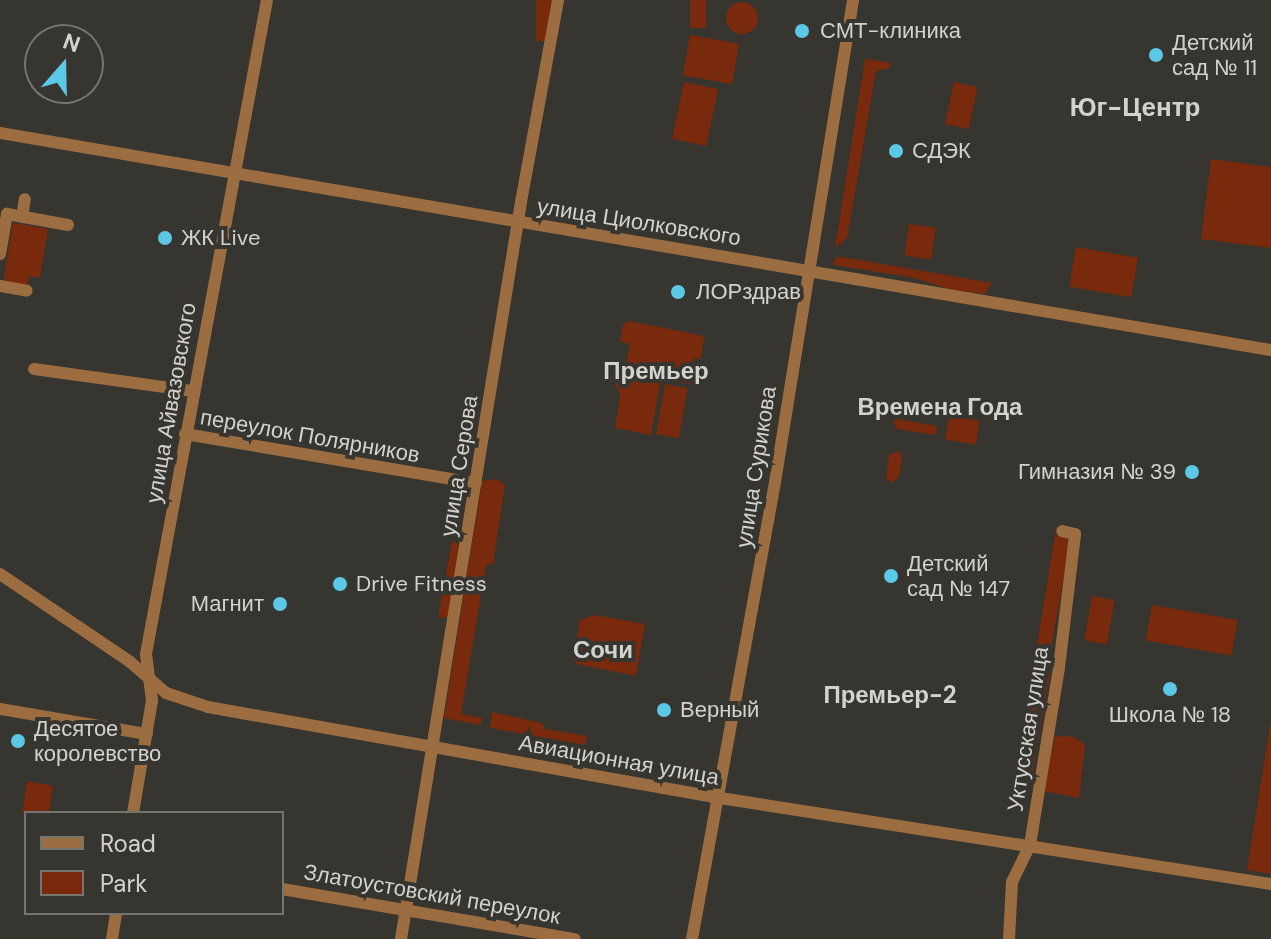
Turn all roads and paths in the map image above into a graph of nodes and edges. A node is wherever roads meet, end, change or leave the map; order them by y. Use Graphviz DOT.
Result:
graph roads {
  1 [pos="267,0"];
  2 [pos="558,0"];
  3 [pos="853,0"];
  4 [pos="0,133"];
  5 [pos="234,172"];
  6 [pos="25,199"];
  7 [pos="22,217"];
  8 [pos="518,223"];
  9 [pos="68,225"];
  10 [pos="0,254"];
  11 [pos="808,270"];
  12 [pos="0,286"];
  13 [pos="27,291"];
  14 [pos="1271,350"];
  15 [pos="34,369"];
  16 [pos="193,391"];
  17 [pos="185,434"];
  18 [pos="476,483"];
  19 [pos="1062,531"];
  20 [pos="0,574"];
  21 [pos="152,682"];
  22 [pos="0,709"];
  23 [pos="147,734"];
  24 [pos="432,748"];
  25 [pos="720,798"];
  26 [pos="133,811"];
  27 [pos="1030,845"];
  28 [pos="1271,884"];
  29 [pos="284,889"];
  30 [pos="405,910"];
  31 [pos="116,915"];
  32 [pos="112,939"];
  33 [pos="401,939"];
  34 [pos="575,939"];
  35 [pos="692,939"];
  36 [pos="1009,939"];
  1 -- 5 [label="street, улица Айвазовского"];
  2 -- 8 [label="street, улица Серова"];
  3 -- 11 [label="street, улица Сурикова"];
  4 -- 5 [label="street, улица Циолковского"];
  5 -- 8 [label="street, улица Циолковского"];
  5 -- 16 [label="street, улица Айвазовского"];
  6 -- 7 [label="street"];
  7 -- 9 [label="street"];
  7 -- 10 [label="street"];
  8 -- 11 [label="street, улица Циолковского"];
  8 -- 18 [label="street, улица Серова"];
  11 -- 14 [label="street, улица Циолковского"];
  11 -- 25 [label="street, улица Сурикова"];
  12 -- 13 [label="street"];
  15 -- 16 [label="street, переулок Полярников"];
  16 -- 17 [label="street, улица Айвазовского"];
  17 -- 18 [label="street, переулок Полярников"];
  17 -- 21 [label="street, улица Айвазовского"];
  18 -- 24 [label="street, улица Серова"];
  19 -- 27 [label="street, Уктусская улица"];
  20 -- 21 [label="street, Авиационная улица"];
  21 -- 23 [label="street, улица Айвазовского"];
  21 -- 24 [label="street, Авиационная улица"];
  22 -- 23 [label="street"];
  23 -- 26 [label="street, улица Айвазовского"];
  24 -- 25 [label="street, Авиационная улица"];
  24 -- 30 [label="street, улица Серова"];
  25 -- 27 [label="street, Авиационная улица"];
  25 -- 35 [label="street, улица Сурикова"];
  27 -- 28 [label="street, Авиационная улица"];
  27 -- 36 [label="street, Уктусская улица"];
  29 -- 30 [label="street, Златоустовский переулок"];
  30 -- 33 [label="street, улица Серова"];
  30 -- 34 [label="street, Златоустовский переулок"];
  31 -- 32 [label="street"];
}
